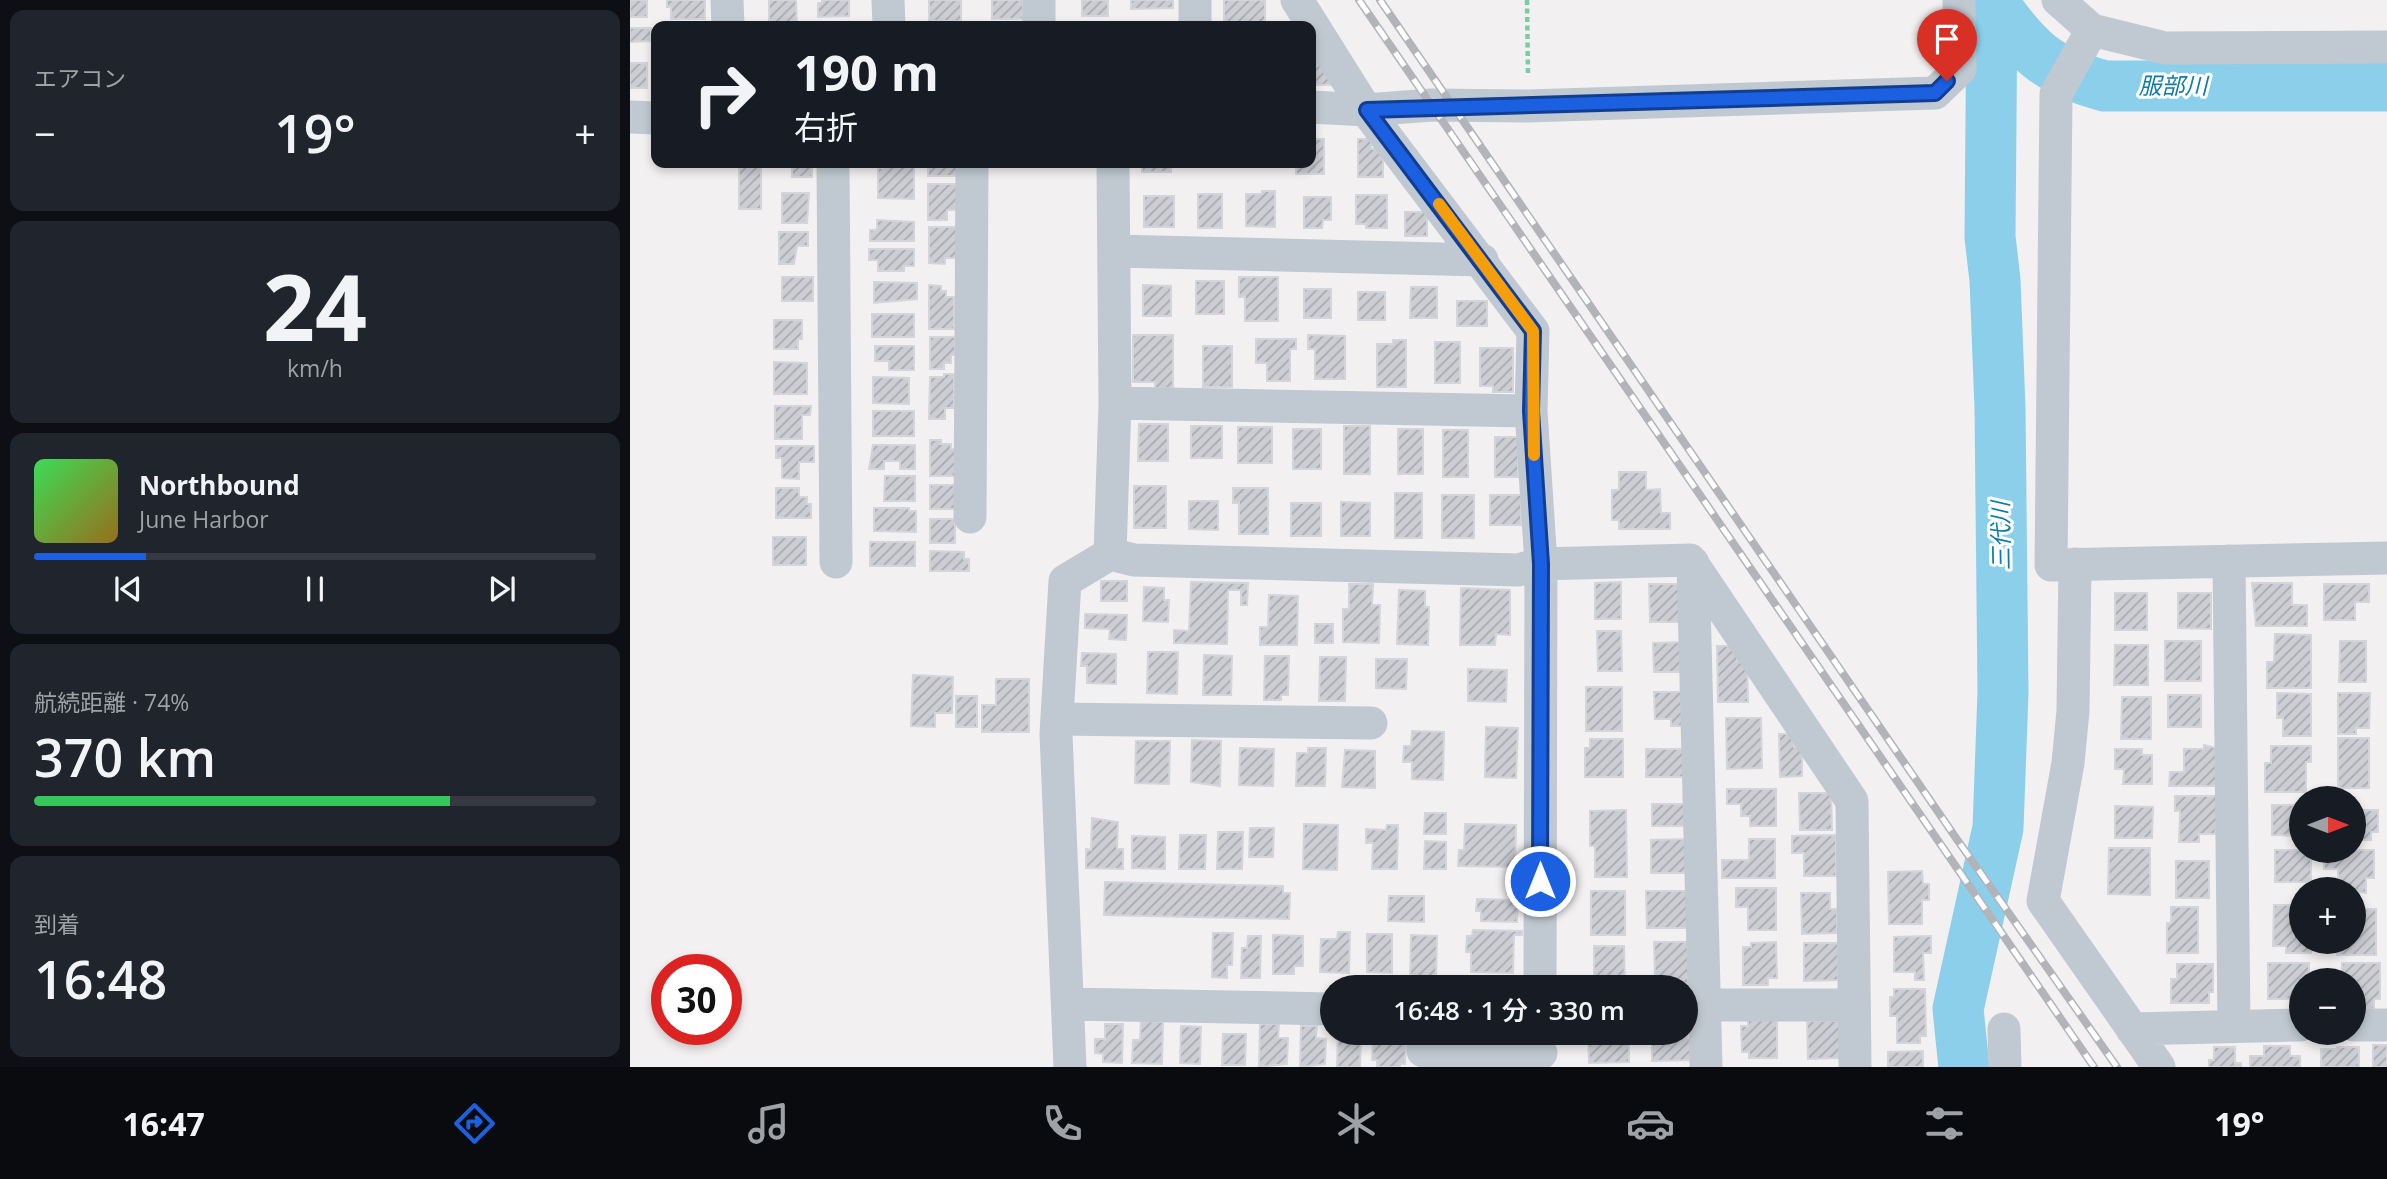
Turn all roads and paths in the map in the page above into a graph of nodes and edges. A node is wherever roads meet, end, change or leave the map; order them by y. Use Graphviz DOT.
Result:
graph roads {
  1 [pos="727,0"];
  2 [pos="888,0"];
  3 [pos="1039,0"];
  4 [pos="1195,0"];
  5 [pos="1297,0"];
  6 [pos="1527,0"];
  7 [pos="1959,0"];
  8 [pos="2058,0"];
  9 [pos="728,21"];
  10 [pos="889,21"];
  11 [pos="1039,21"];
  12 [pos="1195,21"];
  13 [pos="1310,21"];
  14 [pos="1316,30"];
  15 [pos="2088,37"];
  16 [pos="2387,47"];
  17 [pos="1528,106"];
  18 [pos="1316,107"];
  19 [pos="1367,110"];
  20 [pos="630,117"];
  21 [pos="651,118"];
  22 [pos="833,168"];
  23 [pos="972,168"];
  24 [pos="1113,168"];
  25 [pos="1114,251"];
  26 [pos="1482,260"];
  27 [pos="1115,403"];
  28 [pos="1531,411"];
  29 [pos="970,517"];
  30 [pos="1110,554"];
  31 [pos="2387,558"];
  32 [pos="2229,561"];
  33 [pos="836,562"];
  34 [pos="1693,563"];
  35 [pos="1541,564"];
  36 [pos="2075,564"];
  37 [pos="1057,719"];
  38 [pos="1371,723"];
  39 [pos="1540,975"];
  40 [pos="1695,975"];
  41 [pos="1068,1004"];
  42 [pos="1854,1004"];
  43 [pos="1698,1005"];
  44 [pos="1320,1009"];
  45 [pos="1698,1022"];
  46 [pos="2289,1025"];
  47 [pos="2366,1025"];
  48 [pos="2387,1025"];
  49 [pos="2234,1026"];
  50 [pos="2004,1029"];
  51 [pos="2132,1029"];
  52 [pos="1423,1045"];
  53 [pos="1541,1051"];
  54 [pos="1070,1067"];
  55 [pos="1706,1067"];
  56 [pos="1855,1067"];
  57 [pos="2005,1067"];
  58 [pos="2159,1067"];
  1 -- 9 [label="street"];
  2 -- 10 [label="street"];
  3 -- 11 [label="street"];
  4 -- 12 [label="street"];
  5 -- 13 [label="street"];
  6 -- 17 [label="path"];
  7 -- 17 [label="street"];
  8 -- 15 [label="street"];
  14 -- 19 [label="street"];
  15 -- 16 [label="street"];
  15 -- 36 [label="street"];
  17 -- 19 [label="street"];
  18 -- 19 [label="street"];
  19 -- 26 [label="street"];
  20 -- 21 [label="street"];
  22 -- 33 [label="street"];
  23 -- 29 [label="street"];
  24 -- 25 [label="street"];
  25 -- 26 [label="street"];
  25 -- 27 [label="street"];
  26 -- 28 [label="street"];
  27 -- 28 [label="street"];
  27 -- 30 [label="street"];
  28 -- 35 [label="street"];
  30 -- 35 [label="street"];
  30 -- 37 [label="street"];
  31 -- 32 [label="street"];
  32 -- 36 [label="street"];
  32 -- 49 [label="street"];
  34 -- 35 [label="street"];
  34 -- 40 [label="street"];
  34 -- 42 [label="street"];
  35 -- 39 [label="street"];
  36 -- 51 [label="street"];
  37 -- 38 [label="street"];
  37 -- 41 [label="street"];
  41 -- 44 [label="street"];
  41 -- 54 [label="street"];
  42 -- 43 [label="street"];
  42 -- 56 [label="street"];
  45 -- 55 [label="street"];
  46 -- 49 [label="street"];
  47 -- 48 [label="street"];
  49 -- 51 [label="street"];
  50 -- 57 [label="street"];
  51 -- 58 [label="street"];
  52 -- 53 [label="street"];
}
